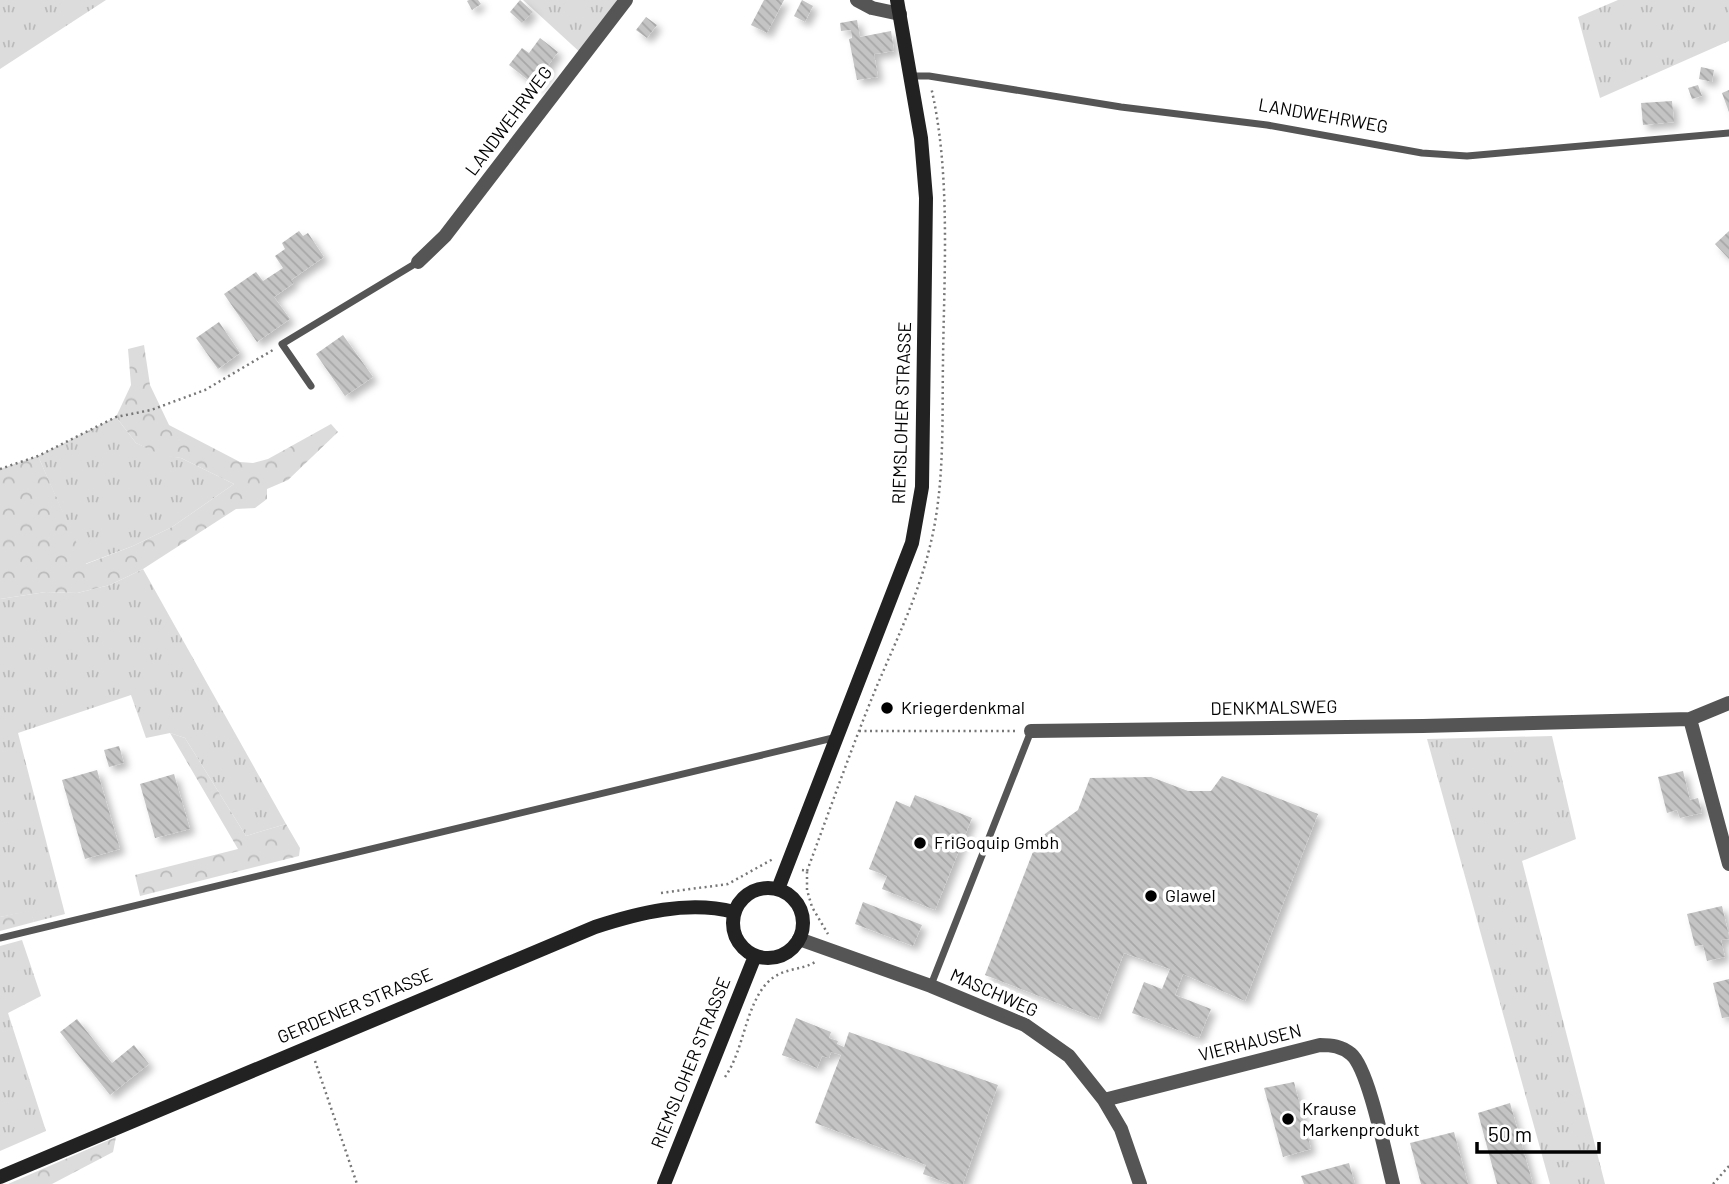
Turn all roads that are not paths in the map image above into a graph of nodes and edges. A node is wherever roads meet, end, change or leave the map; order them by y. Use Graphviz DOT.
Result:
graph roads {
  1 [pos="626,0"];
  2 [pos="857,0"];
  3 [pos="898,7"];
  4 [pos="912,76"];
  5 [pos="1729,134"];
  6 [pos="418,262"];
  7 [pos="311,386"];
  8 [pos="1729,703"];
  9 [pos="1690,719"];
  10 [pos="1031,731"];
  11 [pos="838,736"];
  12 [pos="1729,863"];
  13 [pos="778,889"];
  14 [pos="734,912"];
  15 [pos="0,938"];
  16 [pos="799,939"];
  17 [pos="755,956"];
  18 [pos="931,986"];
  19 [pos="1104,1100"];
  20 [pos="0,1177"];
  21 [pos="664,1184"];
  22 [pos="1140,1184"];
  23 [pos="1393,1184"];
  1 -- 6 [label="street, LANDWEHRWEG"];
  2 -- 3 [label="street"];
  3 -- 4 [label="main road, RIEMSLOHER STRASSE"];
  4 -- 5 [label="lane, LANDWEHRWEG"];
  4 -- 11 [label="main road, RIEMSLOHER STRASSE"];
  6 -- 7 [label="lane"];
  8 -- 9 [label="street, DENKMALSWEG"];
  9 -- 10 [label="street, DENKMALSWEG"];
  9 -- 12 [label="street"];
  10 -- 18 [label="lane"];
  11 -- 13 [label="main road, RIEMSLOHER STRASSE"];
  11 -- 15 [label="lane"];
  13 -- 14 [label="main road"];
  13 -- 16 [label="main road"];
  14 -- 17 [label="main road"];
  14 -- 20 [label="main road, GERDENER STRASSE"];
  16 -- 17 [label="main road"];
  16 -- 18 [label="street, MASCHWEG"];
  17 -- 21 [label="main road, RIEMSLOHER STRASSE"];
  18 -- 19 [label="street, MASCHWEG"];
  19 -- 22 [label="street, MASCHWEG"];
  19 -- 23 [label="street, VIERHAUSEN"];
}
